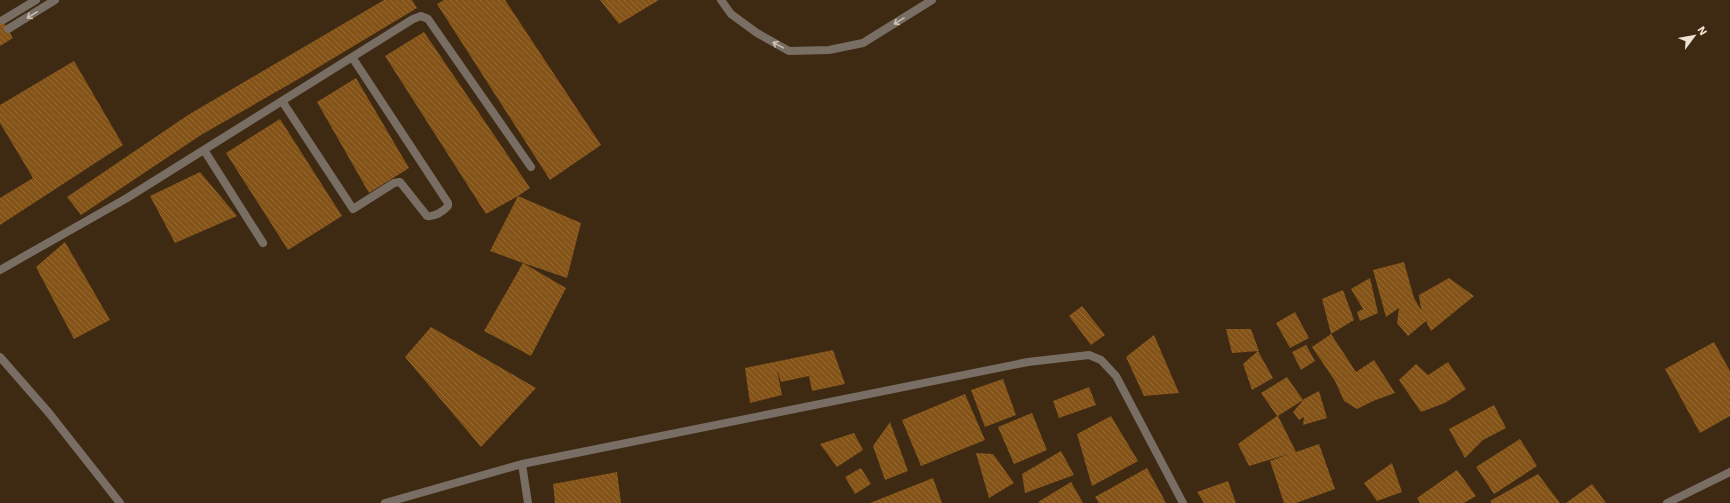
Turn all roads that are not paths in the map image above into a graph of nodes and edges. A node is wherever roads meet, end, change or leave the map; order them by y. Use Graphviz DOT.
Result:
graph roads {
  1 [pos="36,0"];
  2 [pos="55,0"];
  3 [pos="721,0"];
  4 [pos="932,0"];
  5 [pos="3,20"];
  6 [pos="8,29"];
  7 [pos="352,57"];
  8 [pos="282,101"];
  9 [pos="204,150"];
  10 [pos="531,167"];
  11 [pos="263,243"];
  12 [pos="0,270"];
  13 [pos="0,357"];
  14 [pos="522,464"];
  15 [pos="1730,472"];
  16 [pos="120,503"];
  17 [pos="385,503"];
  18 [pos="528,503"];
  19 [pos="1183,503"];
  20 [pos="1667,503"];
  1 -- 5 [label="street"];
  2 -- 6 [label="street, one-way"];
  4 -- 3 [label="street, one-way"];
  7 -- 8 [label="street"];
  7 -- 8 [label="street"];
  7 -- 10 [label="street"];
  8 -- 9 [label="street"];
  9 -- 11 [label="street"];
  9 -- 12 [label="street"];
  13 -- 16 [label="street"];
  14 -- 17 [label="street"];
  14 -- 18 [label="street"];
  14 -- 19 [label="street"];
  15 -- 20 [label="street"];
}
